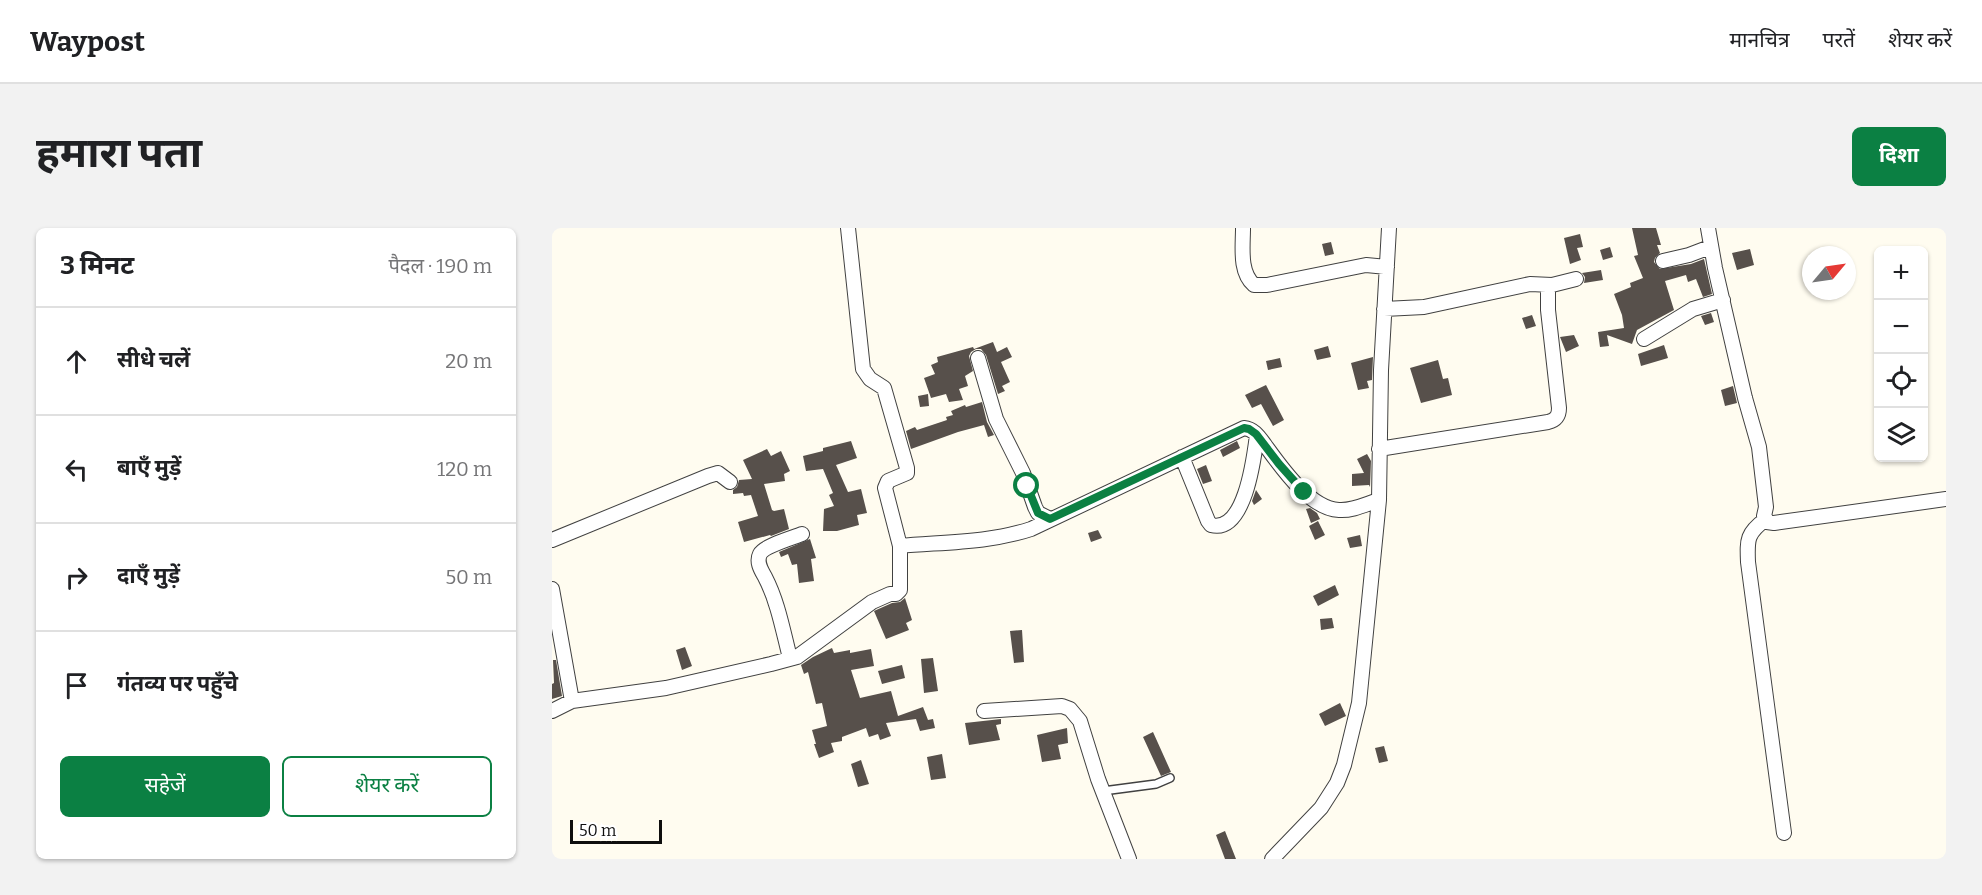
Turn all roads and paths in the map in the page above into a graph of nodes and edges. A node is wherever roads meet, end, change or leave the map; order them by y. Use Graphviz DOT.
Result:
graph roads {
  1 [pos="848,228"];
  2 [pos="1243,228"];
  3 [pos="1389,228"];
  4 [pos="1708,228"];
  5 [pos="1710,247"];
  6 [pos="1663,261"];
  7 [pos="1387,267"];
  8 [pos="1576,279"];
  9 [pos="1548,285"];
  10 [pos="1723,300"];
  11 [pos="1391,309"];
  12 [pos="1644,339"];
  13 [pos="978,358"];
  14 [pos="1257,435"];
  15 [pos="1378,449"];
  16 [pos="1182,457"];
  17 [pos="730,482"];
  18 [pos="1946,499"];
  19 [pos="1379,500"];
  20 [pos="1050,519"];
  21 [pos="1766,519"];
  22 [pos="802,534"];
  23 [pos="552,540"];
  24 [pos="900,546"];
  25 [pos="552,589"];
  26 [pos="790,658"];
  27 [pos="572,701"];
  28 [pos="552,711"];
  29 [pos="984,711"];
  30 [pos="1170,778"];
  31 [pos="1103,791"];
  32 [pos="1784,833"];
  33 [pos="1129,859"];
  34 [pos="1272,859"];
  1 -- 24 [label="street"];
  2 -- 7 [label="street"];
  3 -- 7 [label="street"];
  4 -- 5 [label="street"];
  5 -- 6 [label="street"];
  5 -- 10 [label="street"];
  7 -- 11 [label="street"];
  8 -- 9 [label="street"];
  9 -- 11 [label="street"];
  9 -- 15 [label="street"];
  10 -- 12 [label="street"];
  10 -- 21 [label="street"];
  11 -- 15 [label="street"];
  13 -- 20 [label="street"];
  14 -- 16 [label="street"];
  14 -- 16 [label="street"];
  14 -- 19 [label="street"];
  15 -- 19 [label="street"];
  16 -- 20 [label="street"];
  17 -- 23 [label="street"];
  18 -- 21 [label="street"];
  19 -- 34 [label="street"];
  20 -- 24 [label="street"];
  21 -- 32 [label="street"];
  22 -- 26 [label="street"];
  24 -- 26 [label="street"];
  25 -- 27 [label="street"];
  26 -- 27 [label="street"];
  27 -- 28 [label="street"];
  29 -- 31 [label="street"];
  30 -- 31 [label="lane"];
  31 -- 33 [label="street"];
}
